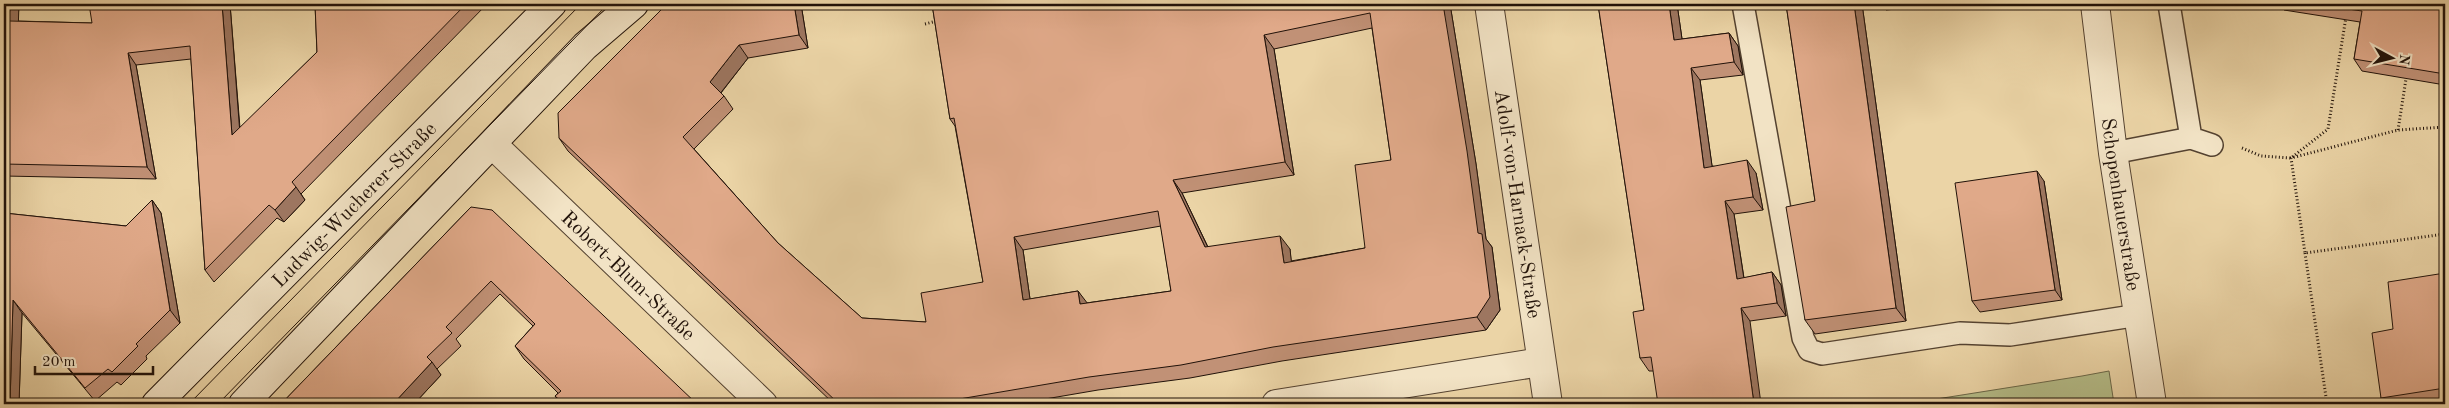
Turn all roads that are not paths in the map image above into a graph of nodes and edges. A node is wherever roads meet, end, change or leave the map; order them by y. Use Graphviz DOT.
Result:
graph roads {
  1 [pos="552,4"];
  2 [pos="634,4"];
  3 [pos="1489,4"];
  4 [pos="1743,4"];
  5 [pos="2095,4"];
  6 [pos="2169,4"];
  7 [pos="2191,138"];
  8 [pos="493,145"];
  9 [pos="2212,145"];
  10 [pos="2113,153"];
  11 [pos="2139,315"];
  12 [pos="1541,362"];
  13 [pos="156,404"];
  14 [pos="243,404"];
  15 [pos="763,404"];
  16 [pos="1276,404"];
  17 [pos="1548,404"];
  18 [pos="2152,404"];
  1 -- 13 [label="street, Ludwig-Wucherer-Straße"];
  2 -- 8 [label="street"];
  3 -- 12 [label="street, Adolf-von-Harnack-Straße"];
  4 -- 11 [label="lane"];
  5 -- 10 [label="street, Schopenhauerstraße"];
  6 -- 7 [label="lane"];
  7 -- 9 [label="lane"];
  7 -- 10 [label="lane"];
  8 -- 14 [label="street"];
  8 -- 15 [label="street, Robert-Blum-Straße"];
  10 -- 11 [label="street, Schopenhauerstraße"];
  11 -- 18 [label="street, Schopenhauerstraße"];
  12 -- 16 [label="street"];
  12 -- 17 [label="street, Adolf-von-Harnack-Straße"];
}
